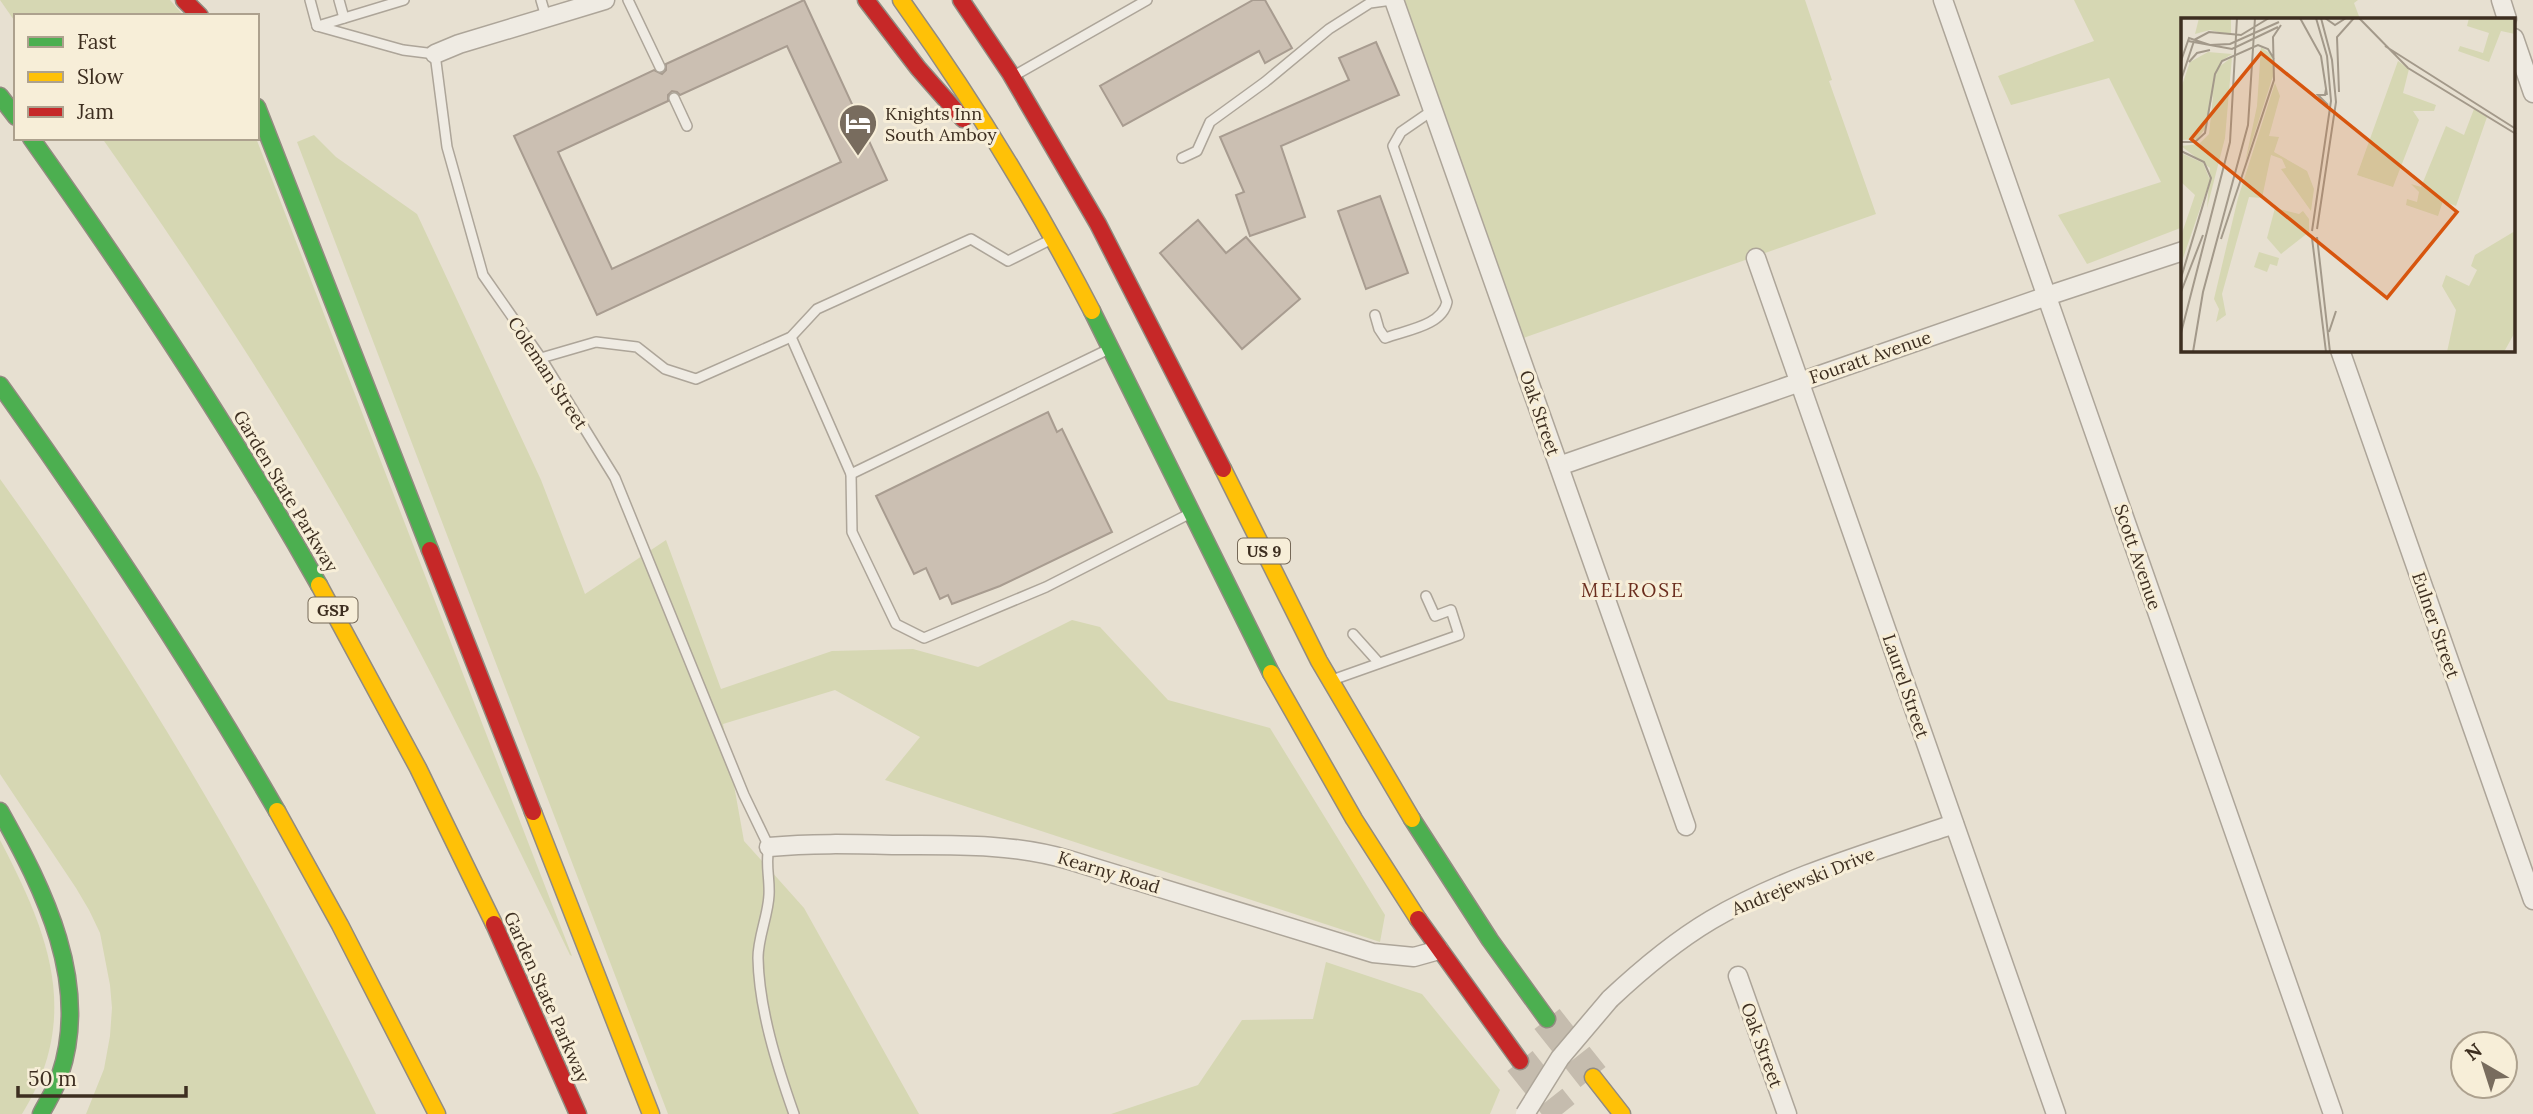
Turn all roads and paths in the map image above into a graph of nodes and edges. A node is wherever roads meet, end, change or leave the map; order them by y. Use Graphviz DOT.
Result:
graph roads {
  1 [pos="184,0"];
  2 [pos="310,0"];
  3 [pos="339,0"];
  4 [pos="360,0"];
  5 [pos="401,0"];
  6 [pos="605,0"];
  7 [pos="628,0"];
  8 [pos="866,0"];
  9 [pos="901,0"];
  10 [pos="961,0"];
  11 [pos="979,0"];
  12 [pos="1147,0"];
  13 [pos="1393,0"];
  14 [pos="1943,0"];
  15 [pos="2501,0"];
  16 [pos="381,3"];
  17 [pos="543,9"];
  18 [pos="363,12"];
  19 [pos="199,14"];
  20 [pos="344,18"];
  21 [pos="2507,18"];
  22 [pos="317,26"];
  23 [pos="2516,44"];
  24 [pos="435,54"];
  25 [pos="660,67"];
  26 [pos="1011,71"];
  27 [pos="2533,93"];
  28 [pos="0,96"];
  29 [pos="674,98"];
  30 [pos="1433,110"];
  31 [pos="259,112"];
  32 [pos="14,114"];
  33 [pos="687,126"];
  34 [pos="32,140"];
  35 [pos="1182,158"];
  36 [pos="1022,185"];
  37 [pos="1053,239"];
  38 [pos="2181,252"];
  39 [pos="1756,258"];
  40 [pos="2047,296"];
  41 [pos="1375,314"];
  42 [pos="791,337"];
  43 [pos="1111,348"];
  44 [pos="2341,352"];
  45 [pos="541,358"];
  46 [pos="1799,382"];
  47 [pos="0,385"];
  48 [pos="1559,466"];
  49 [pos="851,474"];
  50 [pos="1191,513"];
  51 [pos="1426,596"];
  52 [pos="1353,634"];
  53 [pos="1379,663"];
  54 [pos="1330,681"];
  55 [pos="0,811"];
  56 [pos="1954,824"];
  57 [pos="1686,826"];
  58 [pos="769,847"];
  59 [pos="2533,900"];
  60 [pos="1439,950"];
  61 [pos="1738,976"];
  62 [pos="1547,1019"];
  63 [pos="1520,1061"];
  64 [pos="1593,1077"];
  65 [pos="41,1114"];
  66 [pos="437,1114"];
  67 [pos="578,1114"];
  68 [pos="652,1114"];
  69 [pos="794,1114"];
  70 [pos="1525,1114"];
  71 [pos="1622,1114"];
  72 [pos="1787,1114"];
  73 [pos="2056,1114"];
  74 [pos="2333,1114"];
  1 -- 19 [label="highway"];
  2 -- 22 [label="lane"];
  3 -- 20 [label="lane"];
  4 -- 18 [label="lane"];
  5 -- 16 [label="lane"];
  6 -- 17 [label="street"];
  7 -- 25 [label="lane"];
  8 -- 36 [label="highway"];
  9 -- 36 [label="highway, US 9"];
  10 -- 26 [label="highway, US 9"];
  11 -- 26 [label="highway"];
  12 -- 26 [label="lane"];
  13 -- 30 [label="street, Oak Street"];
  13 -- 35 [label="lane"];
  14 -- 40 [label="street, Scott Avenue"];
  15 -- 21 [label="street"];
  16 -- 18 [label="lane"];
  17 -- 24 [label="street"];
  18 -- 20 [label="lane"];
  20 -- 22 [label="lane"];
  22 -- 24 [label="lane"];
  23 -- 27 [label="street"];
  24 -- 45 [label="lane, Coleman Street"];
  26 -- 54 [label="highway, US 9"];
  28 -- 32 [label="highway"];
  29 -- 33 [label="lane"];
  30 -- 41 [label="lane"];
  30 -- 48 [label="street, Oak Street"];
  31 -- 68 [label="highway"];
  34 -- 67 [label="highway, Garden State Parkway / GSP"];
  36 -- 37 [label="highway, US 9"];
  37 -- 42 [label="lane"];
  37 -- 43 [label="highway, US 9"];
  38 -- 40 [label="street, Fouratt Avenue"];
  39 -- 46 [label="street, Laurel Street"];
  40 -- 46 [label="street, Fouratt Avenue"];
  40 -- 74 [label="street, Scott Avenue"];
  42 -- 45 [label="lane"];
  42 -- 49 [label="lane"];
  43 -- 49 [label="lane"];
  43 -- 50 [label="highway, US 9"];
  44 -- 59 [label="street, Eulner Street"];
  45 -- 58 [label="lane, Coleman Street"];
  46 -- 48 [label="street, Fouratt Avenue"];
  46 -- 56 [label="street, Laurel Street"];
  47 -- 66 [label="highway"];
  48 -- 57 [label="street, Oak Street"];
  49 -- 50 [label="lane"];
  50 -- 60 [label="highway, US 9"];
  51 -- 53 [label="lane"];
  52 -- 53 [label="lane"];
  53 -- 54 [label="lane"];
  54 -- 62 [label="highway, US 9"];
  55 -- 65 [label="highway"];
  56 -- 70 [label="street, Andrejewski Drive, bridge"];
  56 -- 73 [label="street, Laurel Street"];
  58 -- 60 [label="street, Kearny Road"];
  58 -- 69 [label="lane"];
  60 -- 63 [label="highway, US 9"];
  61 -- 72 [label="street, Oak Street"];
  64 -- 71 [label="highway"];
}
